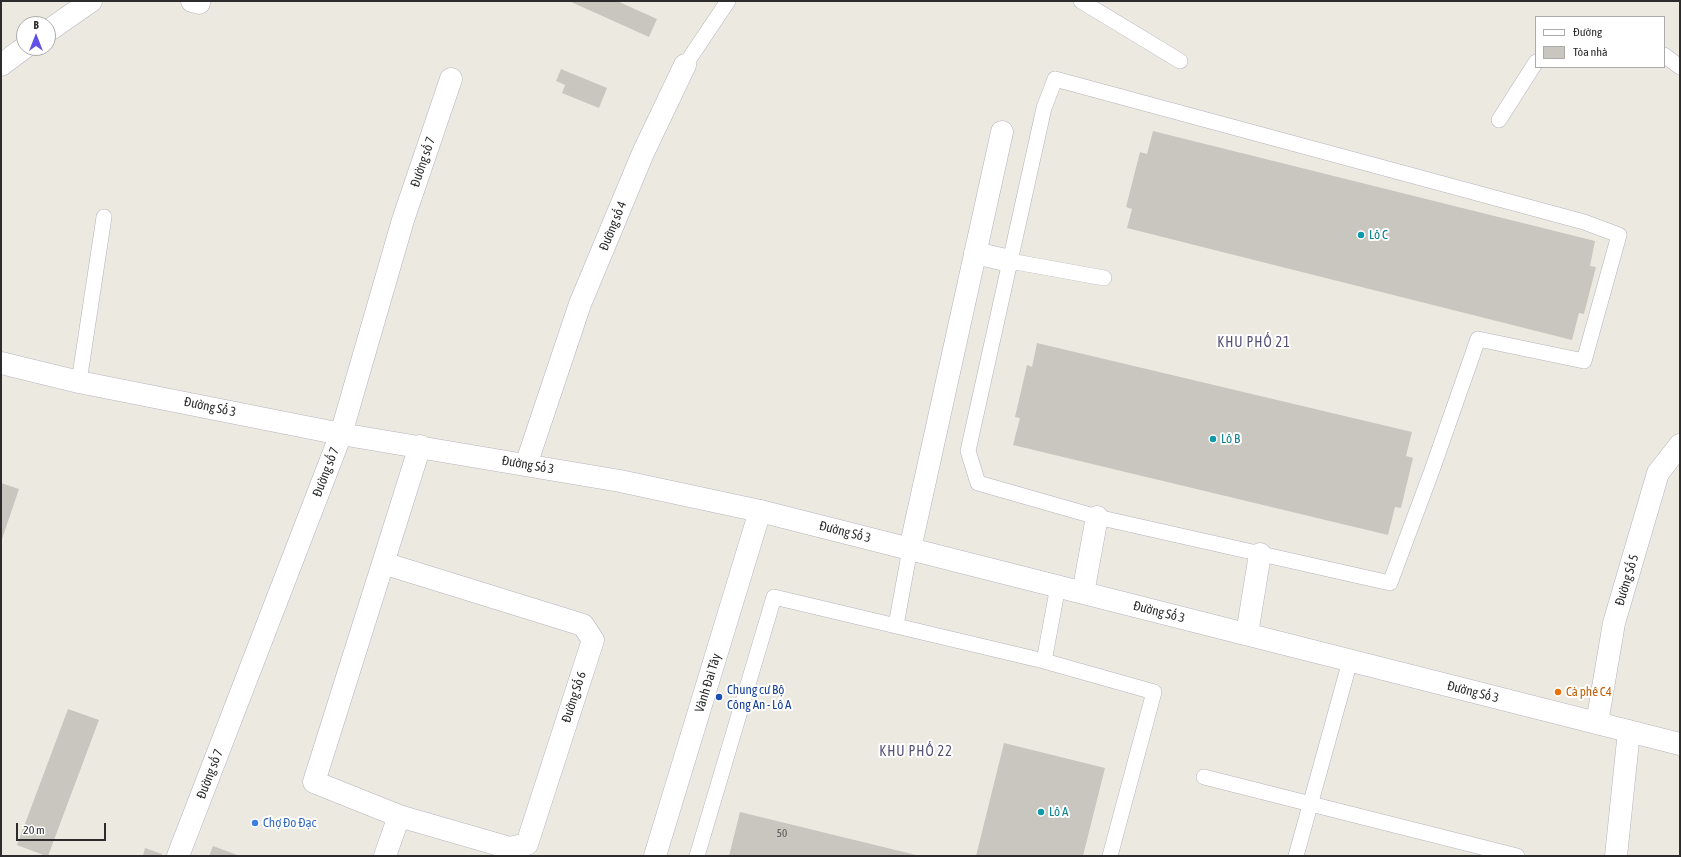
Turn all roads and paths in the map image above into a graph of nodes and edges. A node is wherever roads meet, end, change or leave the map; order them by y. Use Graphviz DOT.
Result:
graph roads {
  1 [pos="91,1"];
  2 [pos="728,1"];
  3 [pos="1081,1"];
  4 [pos="56,25"];
  5 [pos="16,54"];
  6 [pos="1665,56"];
  7 [pos="1180,61"];
  8 [pos="1,64"];
  9 [pos="1535,64"];
  10 [pos="685,65"];
  11 [pos="1680,68"];
  12 [pos="451,79"];
  13 [pos="1499,120"];
  14 [pos="1002,132"];
  15 [pos="104,217"];
  16 [pos="975,253"];
  17 [pos="1010,261"];
  18 [pos="1104,278"];
  19 [pos="1,363"];
  20 [pos="79,382"];
  21 [pos="341,434"];
  22 [pos="1680,445"];
  23 [pos="420,446"];
  24 [pos="526,465"];
  25 [pos="760,511"];
  26 [pos="1097,517"];
  27 [pos="910,549"];
  28 [pos="1260,554"];
  29 [pos="384,563"];
  30 [pos="1058,586"];
  31 [pos="1083,593"];
  32 [pos="896,625"];
  33 [pos="1247,634"];
  34 [pos="1044,661"];
  35 [pos="1350,661"];
  36 [pos="1597,723"];
  37 [pos="1629,731"];
  38 [pos="1680,744"];
  39 [pos="1204,777"];
  40 [pos="1310,803"];
  41 [pos="399,816"];
  42 [pos="509,852"];
  43 [pos="178,856"];
  44 [pos="385,856"];
  45 [pos="656,856"];
  46 [pos="697,856"];
  47 [pos="1110,856"];
  48 [pos="1296,856"];
  49 [pos="1517,856"];
  50 [pos="1616,856"];
  1 -- 4 [label="street"];
  2 -- 10 [label="lane, Đường số 4"];
  3 -- 7 [label="lane"];
  5 -- 8 [label="street"];
  6 -- 11 [label="lane"];
  9 -- 13 [label="lane"];
  10 -- 24 [label="street, Đường số 4"];
  12 -- 21 [label="street, Đường số 7"];
  14 -- 16 [label="street"];
  15 -- 20 [label="lane"];
  16 -- 17 [label="street"];
  16 -- 27 [label="street"];
  17 -- 18 [label="lane"];
  17 -- 26 [label="lane"];
  17 -- 28 [label="lane"];
  19 -- 20 [label="street, Đường Số 3"];
  20 -- 21 [label="street, Đường Số 3"];
  21 -- 23 [label="street, Đường Số 3"];
  21 -- 43 [label="street, Đường số 7"];
  22 -- 36 [label="street, Đường Số 5"];
  23 -- 24 [label="street, Đường Số 3"];
  23 -- 29 [label="street, Đường Số 6"];
  24 -- 25 [label="street, Đường Số 3"];
  25 -- 27 [label="street, Đường Số 3"];
  25 -- 45 [label="street, Vành Đai Tây"];
  26 -- 28 [label="lane"];
  26 -- 31 [label="street"];
  27 -- 30 [label="street, Đường Số 3"];
  27 -- 32 [label="lane"];
  28 -- 33 [label="street"];
  29 -- 41 [label="street, Đường Số 6"];
  29 -- 42 [label="street, Đường Số 6"];
  30 -- 31 [label="street, Đường Số 3"];
  30 -- 34 [label="lane"];
  31 -- 33 [label="street, Đường Số 3"];
  32 -- 34 [label="lane"];
  32 -- 46 [label="lane"];
  33 -- 35 [label="street, Đường Số 3"];
  34 -- 47 [label="lane"];
  35 -- 36 [label="street, Đường Số 3"];
  35 -- 40 [label="lane"];
  36 -- 37 [label="street, Đường Số 3"];
  37 -- 38 [label="street, Đường Số 3"];
  37 -- 50 [label="street"];
  39 -- 40 [label="lane"];
  40 -- 48 [label="lane"];
  40 -- 49 [label="lane"];
  41 -- 42 [label="street, Đường Số 6"];
  41 -- 44 [label="street"];
}
